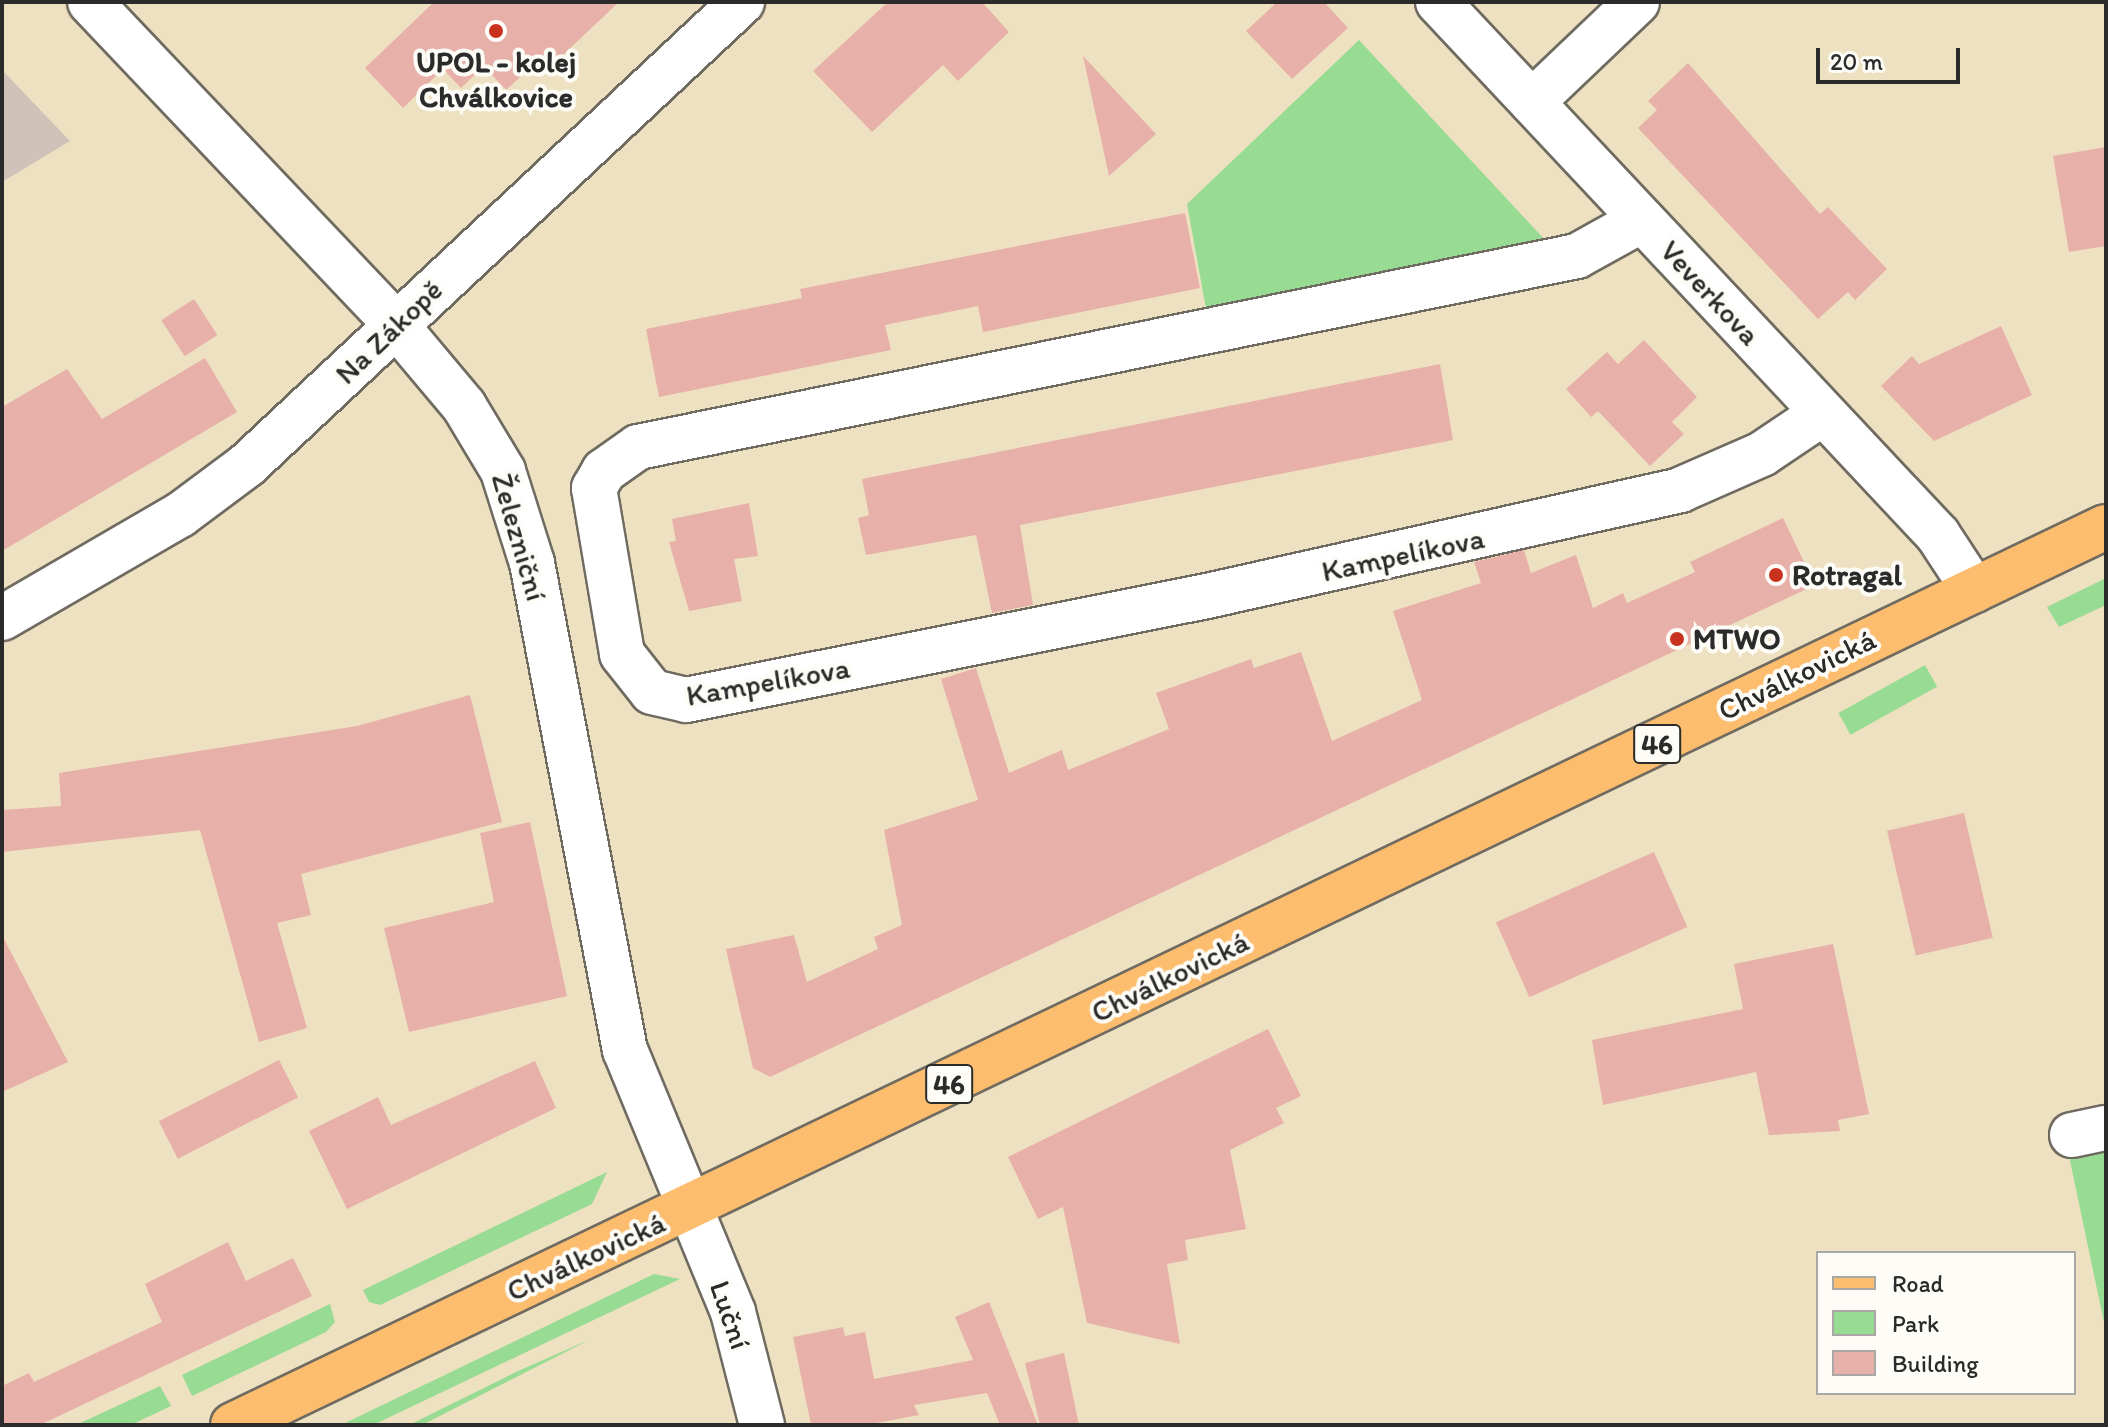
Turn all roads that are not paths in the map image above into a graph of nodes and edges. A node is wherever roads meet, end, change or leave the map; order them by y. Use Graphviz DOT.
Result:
graph roads {
  1 [pos="90,2"];
  2 [pos="742,2"];
  3 [pos="1438,2"];
  4 [pos="1637,2"];
  5 [pos="1532,102"];
  6 [pos="1642,220"];
  7 [pos="396,325"];
  8 [pos="1823,413"];
  9 [pos="2106,527"];
  10 [pos="1974,590"];
  11 [pos="2,618"];
  12 [pos="690,1208"];
  13 [pos="233,1425"];
  14 [pos="762,1425"];
  1 -- 7 [label="street, Železniční"];
  2 -- 7 [label="street, Na Zákopě"];
  3 -- 5 [label="street, Veverkova"];
  4 -- 5 [label="street"];
  5 -- 6 [label="street, Veverkova"];
  6 -- 8 [label="street, Veverkova"];
  6 -- 8 [label="street, Kampelíkova"];
  7 -- 11 [label="street, Na Zákopě"];
  7 -- 12 [label="street, Železniční"];
  8 -- 10 [label="street, Veverkova"];
  9 -- 10 [label="main road, Chválkovická / 46"];
  10 -- 12 [label="main road, Chválkovická / 46"];
  12 -- 13 [label="main road, Chválkovická / 46"];
  12 -- 14 [label="street, Luční"];
}
